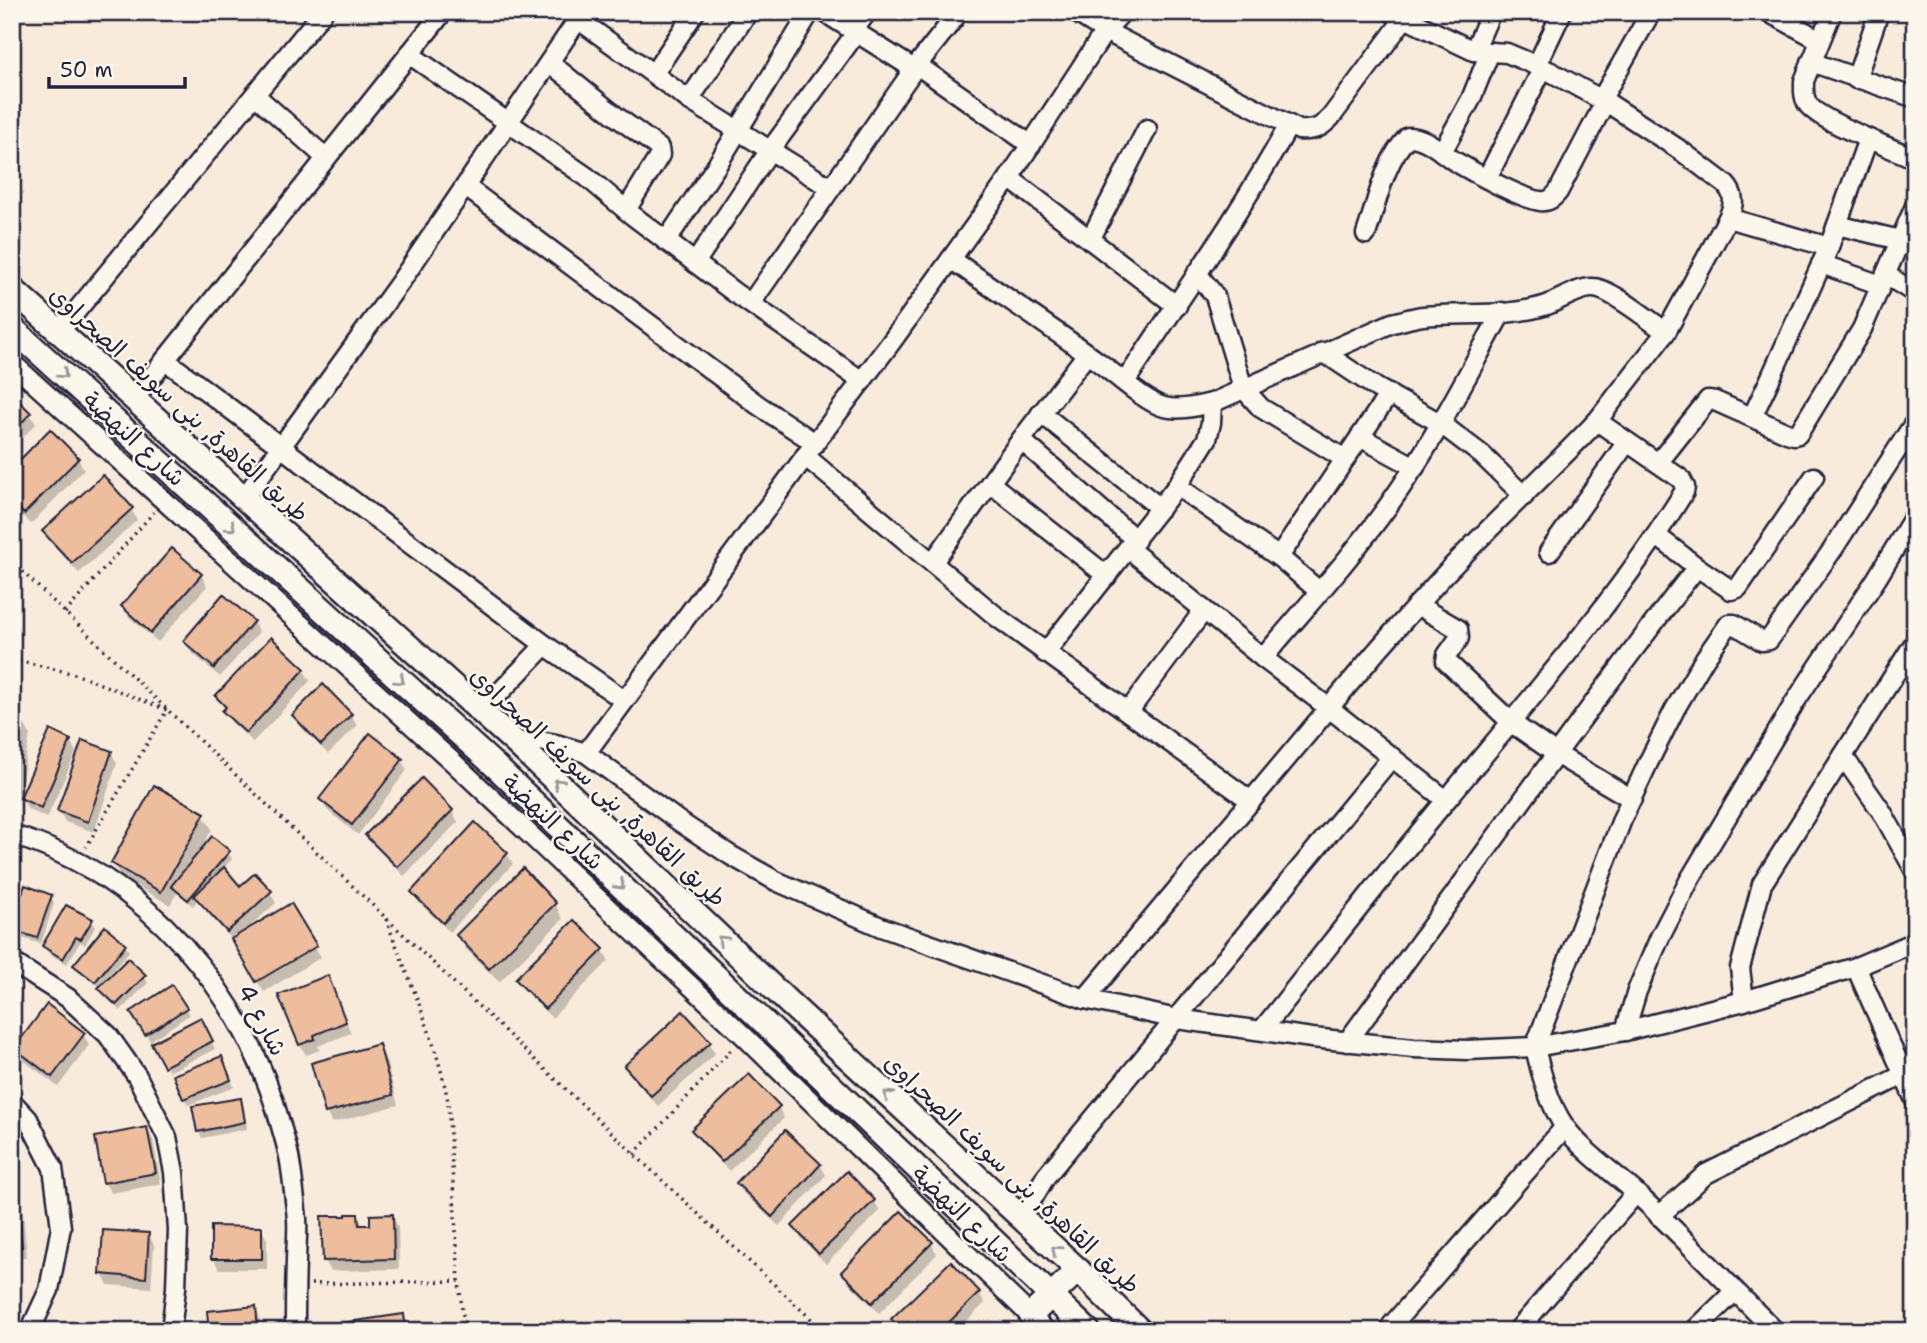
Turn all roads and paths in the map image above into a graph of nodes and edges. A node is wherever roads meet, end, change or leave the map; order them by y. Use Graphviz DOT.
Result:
graph roads {
  1 [pos="323,12"];
  2 [pos="443,12"];
  3 [pos="695,12"];
  4 [pos="748,12"];
  5 [pos="810,12"];
  6 [pos="824,12"];
  7 [pos="867,12"];
  8 [pos="959,12"];
  9 [pos="1075,12"];
  10 [pos="1122,12"];
  11 [pos="1434,12"];
  12 [pos="1491,12"];
  13 [pos="1562,12"];
  14 [pos="1651,12"];
  15 [pos="1768,12"];
  16 [pos="1832,12"];
  17 [pos="1879,12"];
  18 [pos="1398,15"];
  19 [pos="581,16"];
  20 [pos="1428,30"];
  21 [pos="1105,31"];
  22 [pos="854,32"];
  23 [pos="1820,40"];
  24 [pos="1482,51"];
  25 [pos="409,54"];
  26 [pos="1811,62"];
  27 [pos="550,63"];
  28 [pos="916,67"];
  29 [pos="1540,67"];
  30 [pos="654,73"];
  31 [pos="1856,79"];
  32 [pos="255,95"];
  33 [pos="1915,98"];
  34 [pos="689,100"];
  35 [pos="1603,101"];
  36 [pos="510,122"];
  37 [pos="1289,125"];
  38 [pos="1147,129"];
  39 [pos="738,130"];
  40 [pos="1868,139"];
  41 [pos="1031,145"];
  42 [pos="769,151"];
  43 [pos="1442,152"];
  44 [pos="326,158"];
  45 [pos="1915,159"];
  46 [pos="1009,178"];
  47 [pos="1487,178"];
  48 [pos="466,187"];
  49 [pos="831,188"];
  50 [pos="1915,206"];
  51 [pos="626,210"];
  52 [pos="1728,218"];
  53 [pos="1837,225"];
  54 [pos="1907,233"];
  55 [pos="1366,234"];
  56 [pos="1090,240"];
  57 [pos="666,241"];
  58 [pos="1829,247"];
  59 [pos="951,259"];
  60 [pos="695,263"];
  61 [pos="1821,264"];
  62 [pos="1198,273"];
  63 [pos="1883,280"];
  64 [pos="12,289"];
  65 [pos="1915,293"];
  66 [pos="751,303"];
  67 [pos="1177,306"];
  68 [pos="1502,313"];
  69 [pos="12,328"];
  70 [pos="59,332"];
  71 [pos="1666,332"];
  72 [pos="1324,352"];
  73 [pos="1087,354"];
  74 [pos="165,360"];
  75 [pos="12,363"];
  76 [pos="862,381"];
  77 [pos="1125,382"];
  78 [pos="1243,388"];
  79 [pos="1389,394"];
  80 [pos="134,399"];
  81 [pos="1212,403"];
  82 [pos="1041,413"];
  83 [pos="1752,417"];
  84 [pos="1597,421"];
  85 [pos="1915,422"];
  86 [pos="1440,423"];
  87 [pos="1360,437"];
  88 [pos="1021,440"];
  89 [pos="1627,442"];
  90 [pos="281,448"];
  91 [pos="810,449"];
  92 [pos="1345,459"];
  93 [pos="1658,463"];
  94 [pos="1415,467"];
  95 [pos="1814,477"];
  96 [pos="990,482"];
  97 [pos="1177,486"];
  98 [pos="1524,496"];
  99 [pos="244,498"];
  100 [pos="165,500"];
  101 [pos="1160,508"];
  102 [pos="1915,515"];
  103 [pos="1657,536"];
  104 [pos="1133,544"];
  105 [pos="1549,552"];
  106 [pos="1279,557"];
  107 [pos="12,562"];
  108 [pos="933,562"];
  109 [pos="1697,567"];
  110 [pos="1107,576"];
  111 [pos="1319,591"];
  112 [pos="1417,605"];
  113 [pos="1204,610"];
  114 [pos="65,612"];
  115 [pos="1915,642"];
  116 [pos="545,645"];
  117 [pos="1045,653"];
  118 [pos="1263,658"];
  119 [pos="12,659"];
  120 [pos="624,700"];
  121 [pos="1329,708"];
  122 [pos="167,709"];
  123 [pos="481,712"];
  124 [pos="1128,712"];
  125 [pos="1512,723"];
  126 [pos="516,743"];
  127 [pos="586,753"];
  128 [pos="1556,754"];
  129 [pos="1843,756"];
  130 [pos="1392,757"];
  131 [pos="1632,799"];
  132 [pos="1446,800"];
  133 [pos="1251,801"];
  134 [pos="12,835"];
  135 [pos="78,861"];
  136 [pos="1915,870"];
  137 [pos="385,917"];
  138 [pos="1915,942"];
  139 [pos="12,962"];
  140 [pos="1856,967"];
  141 [pos="1086,999"];
  142 [pos="1744,1001"];
  143 [pos="1177,1019"];
  144 [pos="1262,1030"];
  145 [pos="1625,1031"];
  146 [pos="744,1036"];
  147 [pos="1347,1042"];
  148 [pos="1535,1047"];
  149 [pos="1903,1075"];
  150 [pos="1915,1100"];
  151 [pos="12,1102"];
  152 [pos="1565,1126"];
  153 [pos="634,1154"];
  154 [pos="1636,1193"];
  155 [pos="1658,1216"];
  156 [pos="1021,1218"];
  157 [pos="1078,1270"];
  158 [pos="459,1282"];
  159 [pos="295,1284"];
  160 [pos="1735,1291"];
  161 [pos="1051,1296"];
  162 [pos="1039,1323"];
  163 [pos="30,1331"];
  164 [pos="171,1331"];
  165 [pos="295,1331"];
  166 [pos="466,1331"];
  167 [pos="824,1331"];
  168 [pos="1088,1331"];
  169 [pos="1140,1331"];
  170 [pos="1391,1331"];
  171 [pos="1517,1331"];
  172 [pos="1694,1331"];
  173 [pos="1775,1331"];
  1 -- 32 [label="street"];
  2 -- 25 [label="street"];
  3 -- 30 [label="street"];
  4 -- 34 [label="street"];
  5 -- 39 [label="street"];
  6 -- 22 [label="street"];
  7 -- 22 [label="street"];
  8 -- 28 [label="street"];
  9 -- 21 [label="street"];
  10 -- 21 [label="street"];
  11 -- 20 [label="street"];
  12 -- 24 [label="street"];
  13 -- 29 [label="street"];
  14 -- 35 [label="street"];
  15 -- 23 [label="street"];
  16 -- 23 [label="street"];
  17 -- 31 [label="street"];
  18 -- 20 [label="street"];
  18 -- 37 [label="street"];
  19 -- 27 [label="street"];
  19 -- 30 [label="street"];
  20 -- 24 [label="street"];
  21 -- 37 [label="street"];
  21 -- 41 [label="street"];
  22 -- 28 [label="street"];
  22 -- 42 [label="street"];
  23 -- 26 [label="street"];
  24 -- 29 [label="street"];
  24 -- 43 [label="street"];
  25 -- 36 [label="street"];
  25 -- 44 [label="street"];
  26 -- 31 [label="street"];
  26 -- 40 [label="street"];
  27 -- 36 [label="street"];
  27 -- 51 [label="street"];
  28 -- 41 [label="street"];
  28 -- 49 [label="street"];
  29 -- 35 [label="street"];
  29 -- 47 [label="street"];
  30 -- 34 [label="street"];
  31 -- 33 [label="street"];
  32 -- 44 [label="street"];
  32 -- 70 [label="street"];
  34 -- 39 [label="street"];
  35 -- 47 [label="street"];
  35 -- 52 [label="street"];
  36 -- 48 [label="street"];
  36 -- 51 [label="street"];
  37 -- 62 [label="street"];
  38 -- 56 [label="street"];
  39 -- 42 [label="street"];
  39 -- 57 [label="street"];
  40 -- 45 [label="street"];
  40 -- 53 [label="street"];
  41 -- 46 [label="street"];
  42 -- 49 [label="street"];
  42 -- 60 [label="street"];
  43 -- 47 [label="street"];
  43 -- 55 [label="street"];
  44 -- 74 [label="street"];
  46 -- 56 [label="street"];
  46 -- 59 [label="street"];
  48 -- 90 [label="street"];
  48 -- 91 [label="street"];
  49 -- 66 [label="street"];
  50 -- 54 [label="street"];
  51 -- 57 [label="street"];
  52 -- 58 [label="street"];
  52 -- 71 [label="street"];
  53 -- 54 [label="street"];
  53 -- 58 [label="street"];
  54 -- 63 [label="street"];
  56 -- 67 [label="street"];
  57 -- 60 [label="street"];
  58 -- 61 [label="street"];
  59 -- 73 [label="street"];
  59 -- 76 [label="street"];
  60 -- 66 [label="street"];
  61 -- 63 [label="street"];
  61 -- 83 [label="street"];
  62 -- 67 [label="street"];
  62 -- 78 [label="street"];
  63 -- 65 [label="street"];
  63 -- 83 [label="street"];
  64 -- 70 [label="main road, طريق القاهرة, بنى سويف الصحراوى"];
  66 -- 76 [label="street"];
  67 -- 77 [label="street"];
  68 -- 71 [label="street"];
  68 -- 72 [label="street"];
  68 -- 86 [label="street"];
  69 -- 161 [label="main road, one-way"];
  70 -- 80 [label="main road, طريق القاهرة, بنى سويف الصحراوى"];
  71 -- 84 [label="street"];
  72 -- 78 [label="street"];
  72 -- 79 [label="street"];
  73 -- 77 [label="street"];
  73 -- 82 [label="street"];
  74 -- 80 [label="street"];
  74 -- 90 [label="street"];
  75 -- 100 [label="street, شارع النهضة"];
  76 -- 91 [label="street"];
  77 -- 81 [label="street"];
  78 -- 81 [label="street"];
  78 -- 92 [label="street"];
  79 -- 86 [label="street"];
  79 -- 87 [label="street"];
  80 -- 99 [label="main road, طريق القاهرة, بنى سويف الصحراوى"];
  81 -- 97 [label="street"];
  82 -- 88 [label="street"];
  82 -- 101 [label="street"];
  83 -- 93 [label="street"];
  84 -- 89 [label="street"];
  84 -- 98 [label="street"];
  85 -- 131 [label="street"];
  86 -- 94 [label="street"];
  86 -- 98 [label="street"];
  87 -- 92 [label="street"];
  87 -- 94 [label="street"];
  88 -- 96 [label="street"];
  88 -- 104 [label="street"];
  89 -- 93 [label="street"];
  89 -- 105 [label="street"];
  90 -- 99 [label="street"];
  90 -- 116 [label="street"];
  91 -- 108 [label="street"];
  91 -- 120 [label="street"];
  92 -- 106 [label="street"];
  93 -- 103 [label="street"];
  94 -- 111 [label="street"];
  95 -- 109 [label="street"];
  96 -- 108 [label="street"];
  96 -- 110 [label="street"];
  97 -- 101 [label="street"];
  97 -- 106 [label="street"];
  98 -- 112 [label="street"];
  99 -- 123 [label="main road, طريق القاهرة, بنى سويف الصحراوى"];
  100 -- 114 [label="path"];
  100 -- 146 [label="street, شارع النهضة"];
  101 -- 104 [label="street"];
  102 -- 145 [label="street"];
  103 -- 109 [label="street"];
  103 -- 125 [label="street"];
  104 -- 110 [label="street"];
  104 -- 113 [label="street"];
  106 -- 111 [label="street"];
  107 -- 114 [label="path"];
  108 -- 117 [label="street"];
  109 -- 128 [label="street"];
  110 -- 117 [label="street"];
  111 -- 118 [label="street"];
  112 -- 121 [label="street"];
  112 -- 125 [label="street"];
  113 -- 118 [label="street"];
  113 -- 124 [label="street"];
  114 -- 122 [label="path"];
  115 -- 129 [label="street"];
  116 -- 120 [label="street"];
  116 -- 123 [label="street"];
  117 -- 124 [label="street"];
  118 -- 121 [label="street"];
  119 -- 122 [label="path"];
  120 -- 127 [label="street"];
  121 -- 130 [label="street"];
  121 -- 133 [label="street"];
  122 -- 135 [label="path"];
  122 -- 137 [label="path"];
  123 -- 126 [label="main road, طريق القاهرة, بنى سويف الصحراوى"];
  124 -- 133 [label="street"];
  125 -- 128 [label="street"];
  125 -- 132 [label="street"];
  126 -- 127 [label="street"];
  156 -- 126 [label="main road, طريق القاهرة, بنى سويف الصحراوى, one-way"];
  127 -- 141 [label="street"];
  128 -- 131 [label="street"];
  128 -- 147 [label="street"];
  129 -- 136 [label="street"];
  129 -- 142 [label="street"];
  130 -- 132 [label="street"];
  130 -- 143 [label="street"];
  131 -- 148 [label="street"];
  132 -- 144 [label="street"];
  133 -- 141 [label="street"];
  134 -- 135 [label="street, شارع 4"];
  135 -- 159 [label="street, شارع 4"];
  137 -- 153 [label="path"];
  137 -- 158 [label="path"];
  138 -- 140 [label="street"];
  139 -- 164 [label="street"];
  140 -- 142 [label="street"];
  140 -- 149 [label="street"];
  141 -- 143 [label="street"];
  142 -- 145 [label="street"];
  143 -- 144 [label="street"];
  143 -- 156 [label="street"];
  144 -- 147 [label="street"];
  145 -- 148 [label="street"];
  146 -- 153 [label="path"];
  146 -- 162 [label="street, شارع النهضة"];
  147 -- 148 [label="street"];
  148 -- 152 [label="street"];
  149 -- 150 [label="street"];
  149 -- 155 [label="street"];
  151 -- 163 [label="street"];
  152 -- 154 [label="street"];
  152 -- 170 [label="street"];
  153 -- 167 [label="path"];
  154 -- 155 [label="street"];
  154 -- 171 [label="street"];
  155 -- 160 [label="street"];
  157 -- 156 [label="main road, طريق القاهرة, بنى سويف الصحراوى, one-way"];
  157 -- 161 [label="main road"];
  157 -- 169 [label="main road, طريق القاهرة, بنى سويف الصحراوى"];
  158 -- 159 [label="path"];
  158 -- 166 [label="path"];
  159 -- 165 [label="street, شارع 4"];
  160 -- 172 [label="street"];
  160 -- 173 [label="street"];
  161 -- 162 [label="main road"];
  161 -- 168 [label="main road"];
}
